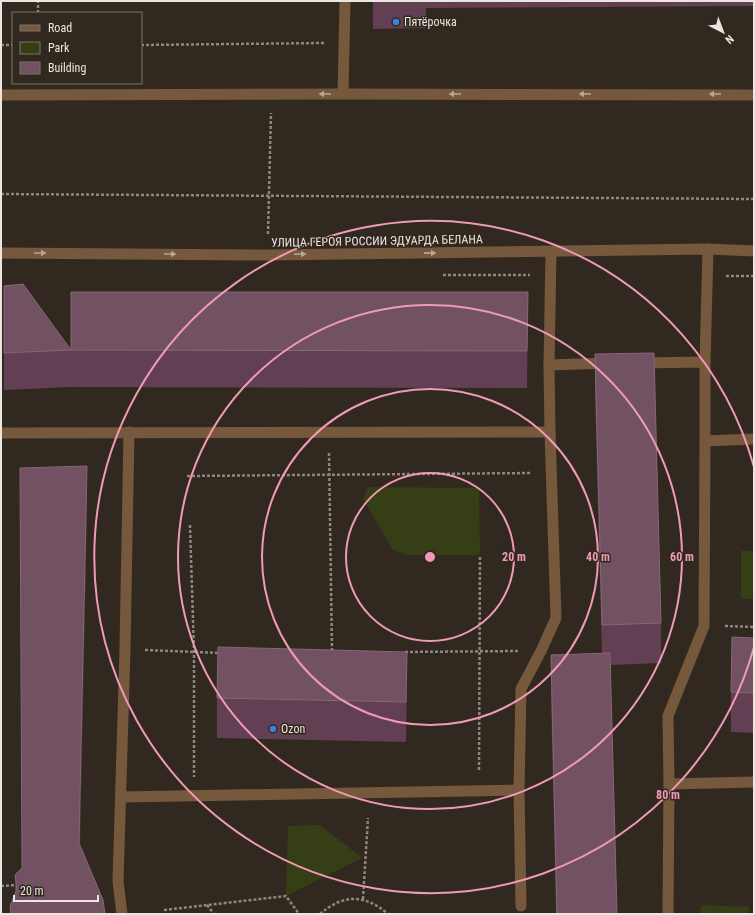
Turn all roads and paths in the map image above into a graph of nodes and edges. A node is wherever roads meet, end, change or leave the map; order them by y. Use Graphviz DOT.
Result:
graph roads {
  1 [pos="38,1"];
  2 [pos="345,1"];
  3 [pos="38,12"];
  4 [pos="344,43"];
  5 [pos="1,45"];
  6 [pos="12,45"];
  7 [pos="142,45"];
  8 [pos="271,94"];
  9 [pos="343,94"];
  10 [pos="754,94"];
  11 [pos="1,95"];
  12 [pos="1,194"];
  13 [pos="269,195"];
  14 [pos="754,199"];
  15 [pos="708,249"];
  16 [pos="754,251"];
  17 [pos="551,252"];
  18 [pos="1,253"];
  19 [pos="268,255"];
  20 [pos="708,276"];
  21 [pos="754,276"];
  22 [pos="705,362"];
  23 [pos="549,364"];
  24 [pos="1,432"];
  25 [pos="129,432"];
  26 [pos="328,432"];
  27 [pos="550,432"];
  28 [pos="754,439"];
  29 [pos="705,441"];
  30 [pos="552,473"];
  31 [pos="329,475"];
  32 [pos="187,476"];
  33 [pos="190,525"];
  34 [pos="480,554"];
  35 [pos="704,626"];
  36 [pos="754,626"];
  37 [pos="125,650"];
  38 [pos="541,651"];
  39 [pos="194,652"];
  40 [pos="324,652"];
  41 [pos="402,652"];
  42 [pos="480,652"];
  43 [pos="225,653"];
  44 [pos="754,782"];
  45 [pos="669,784"];
  46 [pos="519,790"];
  47 [pos="478,791"];
  48 [pos="194,795"];
  49 [pos="121,796"];
  50 [pos="368,818"];
  51 [pos="17,885"];
  52 [pos="1,886"];
  53 [pos="363,899"];
  54 [pos="207,906"];
  55 [pos="521,906"];
  56 [pos="164,910"];
  57 [pos="122,914"];
  58 [pos="214,914"];
  59 [pos="299,914"];
  60 [pos="320,914"];
  61 [pos="388,914"];
  62 [pos="668,914"];
  1 -- 3 [label="path"];
  2 -- 4 [label="street"];
  4 -- 7 [label="path"];
  4 -- 9 [label="street"];
  5 -- 6 [label="path"];
  9 -- 8 [label="street, one-way"];
  8 -- 11 [label="street"];
  8 -- 13 [label="path"];
  10 -- 9 [label="street, one-way"];
  12 -- 13 [label="path"];
  13 -- 14 [label="path"];
  13 -- 19 [label="path"];
  15 -- 16 [label="street, УЛИЦА ГЕРОЯ РОССИИ ЭДУАРДА БЕЛАНА"];
  15 -- 17 [label="street, УЛИЦА ГЕРОЯ РОССИИ ЭДУАРДА БЕЛАНА"];
  15 -- 20 [label="street"];
  19 -- 17 [label="street, УЛИЦА ГЕРОЯ РОССИИ ЭДУАРДА БЕЛАНА, one-way"];
  17 -- 23 [label="street"];
  18 -- 19 [label="street, УЛИЦА ГЕРОЯ РОССИИ ЭДУАРДА БЕЛАНА, one-way"];
  20 -- 21 [label="path"];
  20 -- 22 [label="street"];
  22 -- 23 [label="street"];
  22 -- 29 [label="street"];
  23 -- 27 [label="street"];
  24 -- 25 [label="street"];
  25 -- 26 [label="street"];
  25 -- 37 [label="street"];
  26 -- 27 [label="street"];
  26 -- 31 [label="path"];
  27 -- 30 [label="street"];
  28 -- 29 [label="street"];
  29 -- 35 [label="street"];
  30 -- 31 [label="path"];
  30 -- 38 [label="street"];
  31 -- 32 [label="path"];
  31 -- 40 [label="path"];
  33 -- 39 [label="path"];
  34 -- 42 [label="path"];
  35 -- 36 [label="path"];
  35 -- 45 [label="street"];
  37 -- 39 [label="path"];
  37 -- 49 [label="street"];
  38 -- 42 [label="path"];
  38 -- 46 [label="street"];
  39 -- 43 [label="path"];
  39 -- 48 [label="path"];
  41 -- 42 [label="path"];
  42 -- 47 [label="path"];
  44 -- 45 [label="street"];
  45 -- 62 [label="street"];
  46 -- 47 [label="street"];
  46 -- 55 [label="street"];
  47 -- 48 [label="street"];
  48 -- 49 [label="street"];
  49 -- 57 [label="street"];
  50 -- 53 [label="path"];
  51 -- 52 [label="path"];
  53 -- 60 [label="path"];
  53 -- 61 [label="path"];
  54 -- 56 [label="path"];
  54 -- 58 [label="path"];
  54 -- 59 [label="path"];
}
